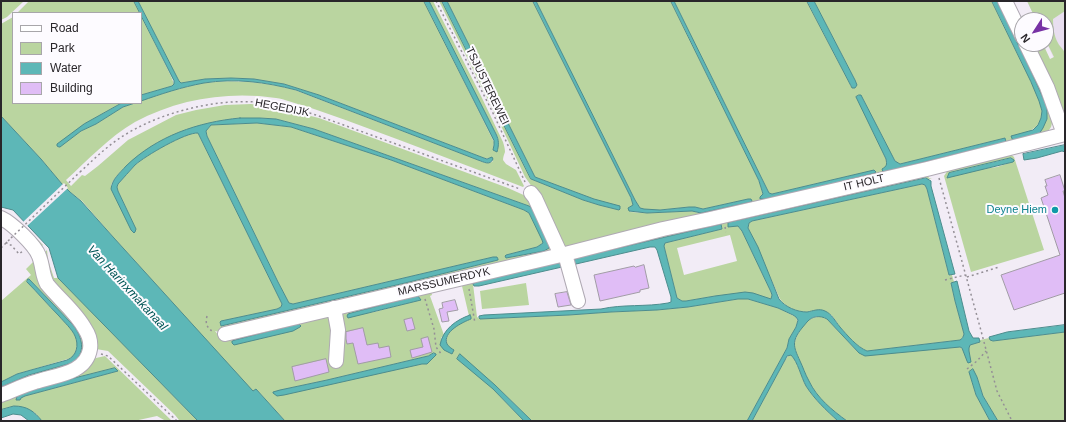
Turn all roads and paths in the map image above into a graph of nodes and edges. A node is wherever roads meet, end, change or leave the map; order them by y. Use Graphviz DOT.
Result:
graph roads {
  1 [pos="436,1"];
  2 [pos="1005,1"];
  3 [pos="1014,20"];
  4 [pos="1030,52"];
  5 [pos="1065,134"];
  6 [pos="936,166"];
  7 [pos="524,178"];
  8 [pos="531,193"];
  9 [pos="1,218"];
  10 [pos="663,229"];
  11 [pos="17,237"];
  12 [pos="6,242"];
  13 [pos="1,248"];
  14 [pos="18,254"];
  15 [pos="563,254"];
  16 [pos="999,267"];
  17 [pos="966,276"];
  18 [pos="466,277"];
  19 [pos="945,280"];
  20 [pos="422,287"];
  21 [pos="578,301"];
  22 [pos="334,308"];
  23 [pos="207,316"];
  24 [pos="475,323"];
  25 [pos="225,334"];
  26 [pos="986,351"];
  27 [pos="90,352"];
  28 [pos="442,355"];
  29 [pos="336,361"];
  30 [pos="967,369"];
  31 [pos="1,395"];
  32 [pos="177,421"];
  33 [pos="1012,421"];
  1 -- 7 [label="path, TSJUSTEREWEI"];
  2 -- 3 [label="street"];
  4 -- 5 [label="street"];
  5 -- 6 [label="street, IT HOLT"];
  6 -- 10 [label="street, IT HOLT"];
  6 -- 17 [label="path"];
  8 -- 11 [label="path, HEGEDIJK, bridge"];
  8 -- 15 [label="street"];
  9 -- 11 [label="street"];
  10 -- 15 [label="street, MARSSUMERDYK"];
  11 -- 12 [label="path, HEGEDIJK"];
  11 -- 27 [label="street"];
  12 -- 13 [label="path, HEGEDIJK"];
  12 -- 14 [label="path"];
  15 -- 18 [label="street, MARSSUMERDYK"];
  15 -- 21 [label="street"];
  16 -- 17 [label="path"];
  17 -- 19 [label="path"];
  17 -- 26 [label="path"];
  18 -- 20 [label="street, MARSSUMERDYK"];
  18 -- 24 [label="path"];
  20 -- 22 [label="street, MARSSUMERDYK"];
  20 -- 28 [label="path"];
  22 -- 25 [label="street, MARSSUMERDYK"];
  22 -- 29 [label="street"];
  23 -- 25 [label="path"];
  26 -- 30 [label="path"];
  26 -- 33 [label="path"];
  27 -- 31 [label="street"];
  27 -- 32 [label="path"];
}
